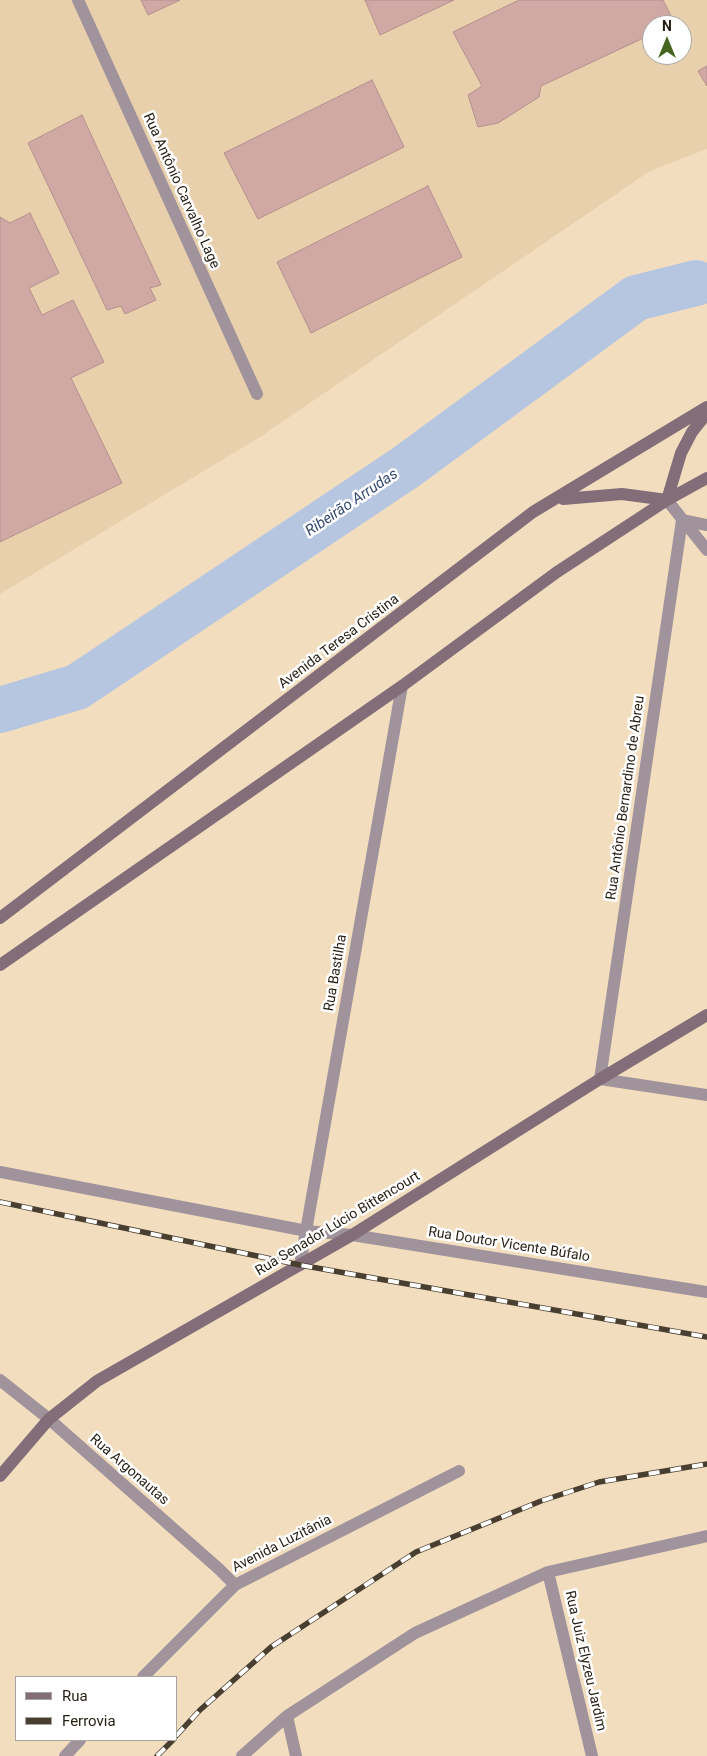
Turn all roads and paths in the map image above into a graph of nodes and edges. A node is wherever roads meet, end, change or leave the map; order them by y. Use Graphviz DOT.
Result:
graph roads {
  1 [pos="78,0"];
  2 [pos="257,394"];
  3 [pos="707,407"];
  4 [pos="707,413"];
  5 [pos="707,478"];
  6 [pos="554,500"];
  7 [pos="667,500"];
  8 [pos="682,520"];
  9 [pos="707,525"];
  10 [pos="707,550"];
  11 [pos="402,686"];
  12 [pos="0,918"];
  13 [pos="0,965"];
  14 [pos="707,1015"];
  15 [pos="600,1079"];
  16 [pos="707,1095"];
  17 [pos="0,1172"];
  18 [pos="306,1231"];
  19 [pos="352,1235"];
  20 [pos="300,1265"];
  21 [pos="707,1292"];
  22 [pos="0,1380"];
  23 [pos="49,1419"];
  24 [pos="459,1471"];
  25 [pos="0,1476"];
  26 [pos="707,1536"];
  27 [pos="548,1572"];
  28 [pos="234,1585"];
  29 [pos="144,1676"];
  30 [pos="287,1716"];
  31 [pos="79,1741"];
  32 [pos="65,1756"];
  33 [pos="242,1756"];
  34 [pos="296,1756"];
  35 [pos="592,1756"];
  1 -- 2 [label="street, Rua Antônio Carvalho Lage"];
  3 -- 6 [label="main road, Avenida Teresa Cristina"];
  4 -- 7 [label="main road"];
  5 -- 7 [label="main road"];
  6 -- 7 [label="main road"];
  6 -- 12 [label="main road, Avenida Teresa Cristina"];
  7 -- 8 [label="street"];
  7 -- 11 [label="main road"];
  8 -- 9 [label="street"];
  8 -- 10 [label="street"];
  8 -- 15 [label="street, Rua Antônio Bernardino de Abreu"];
  11 -- 13 [label="main road"];
  11 -- 18 [label="street, Rua Bastilha"];
  14 -- 15 [label="main road, Rua Senador Lúcio Bittencourt"];
  15 -- 16 [label="street"];
  15 -- 19 [label="main road, Rua Senador Lúcio Bittencourt"];
  17 -- 18 [label="street, Rua Doutor Vicente Búfalo"];
  18 -- 19 [label="street, Rua Doutor Vicente Búfalo"];
  18 -- 20 [label="street, Rua Bastilha"];
  19 -- 20 [label="main road, Rua Senador Lúcio Bittencourt"];
  19 -- 21 [label="street, Rua Doutor Vicente Búfalo"];
  20 -- 23 [label="main road, Rua Senador Lúcio Bittencourt"];
  22 -- 23 [label="street, Rua Argonautas"];
  23 -- 25 [label="main road, Rua Senador Lúcio Bittencourt"];
  23 -- 28 [label="street, Rua Argonautas"];
  24 -- 28 [label="street, Avenida Luzitânia"];
  26 -- 27 [label="street"];
  27 -- 30 [label="street"];
  27 -- 35 [label="street, Rua Juiz Elyzeu Jardim"];
  28 -- 29 [label="street, Avenida Luzitânia"];
  30 -- 33 [label="street"];
  30 -- 34 [label="street"];
  31 -- 32 [label="street"];
}
